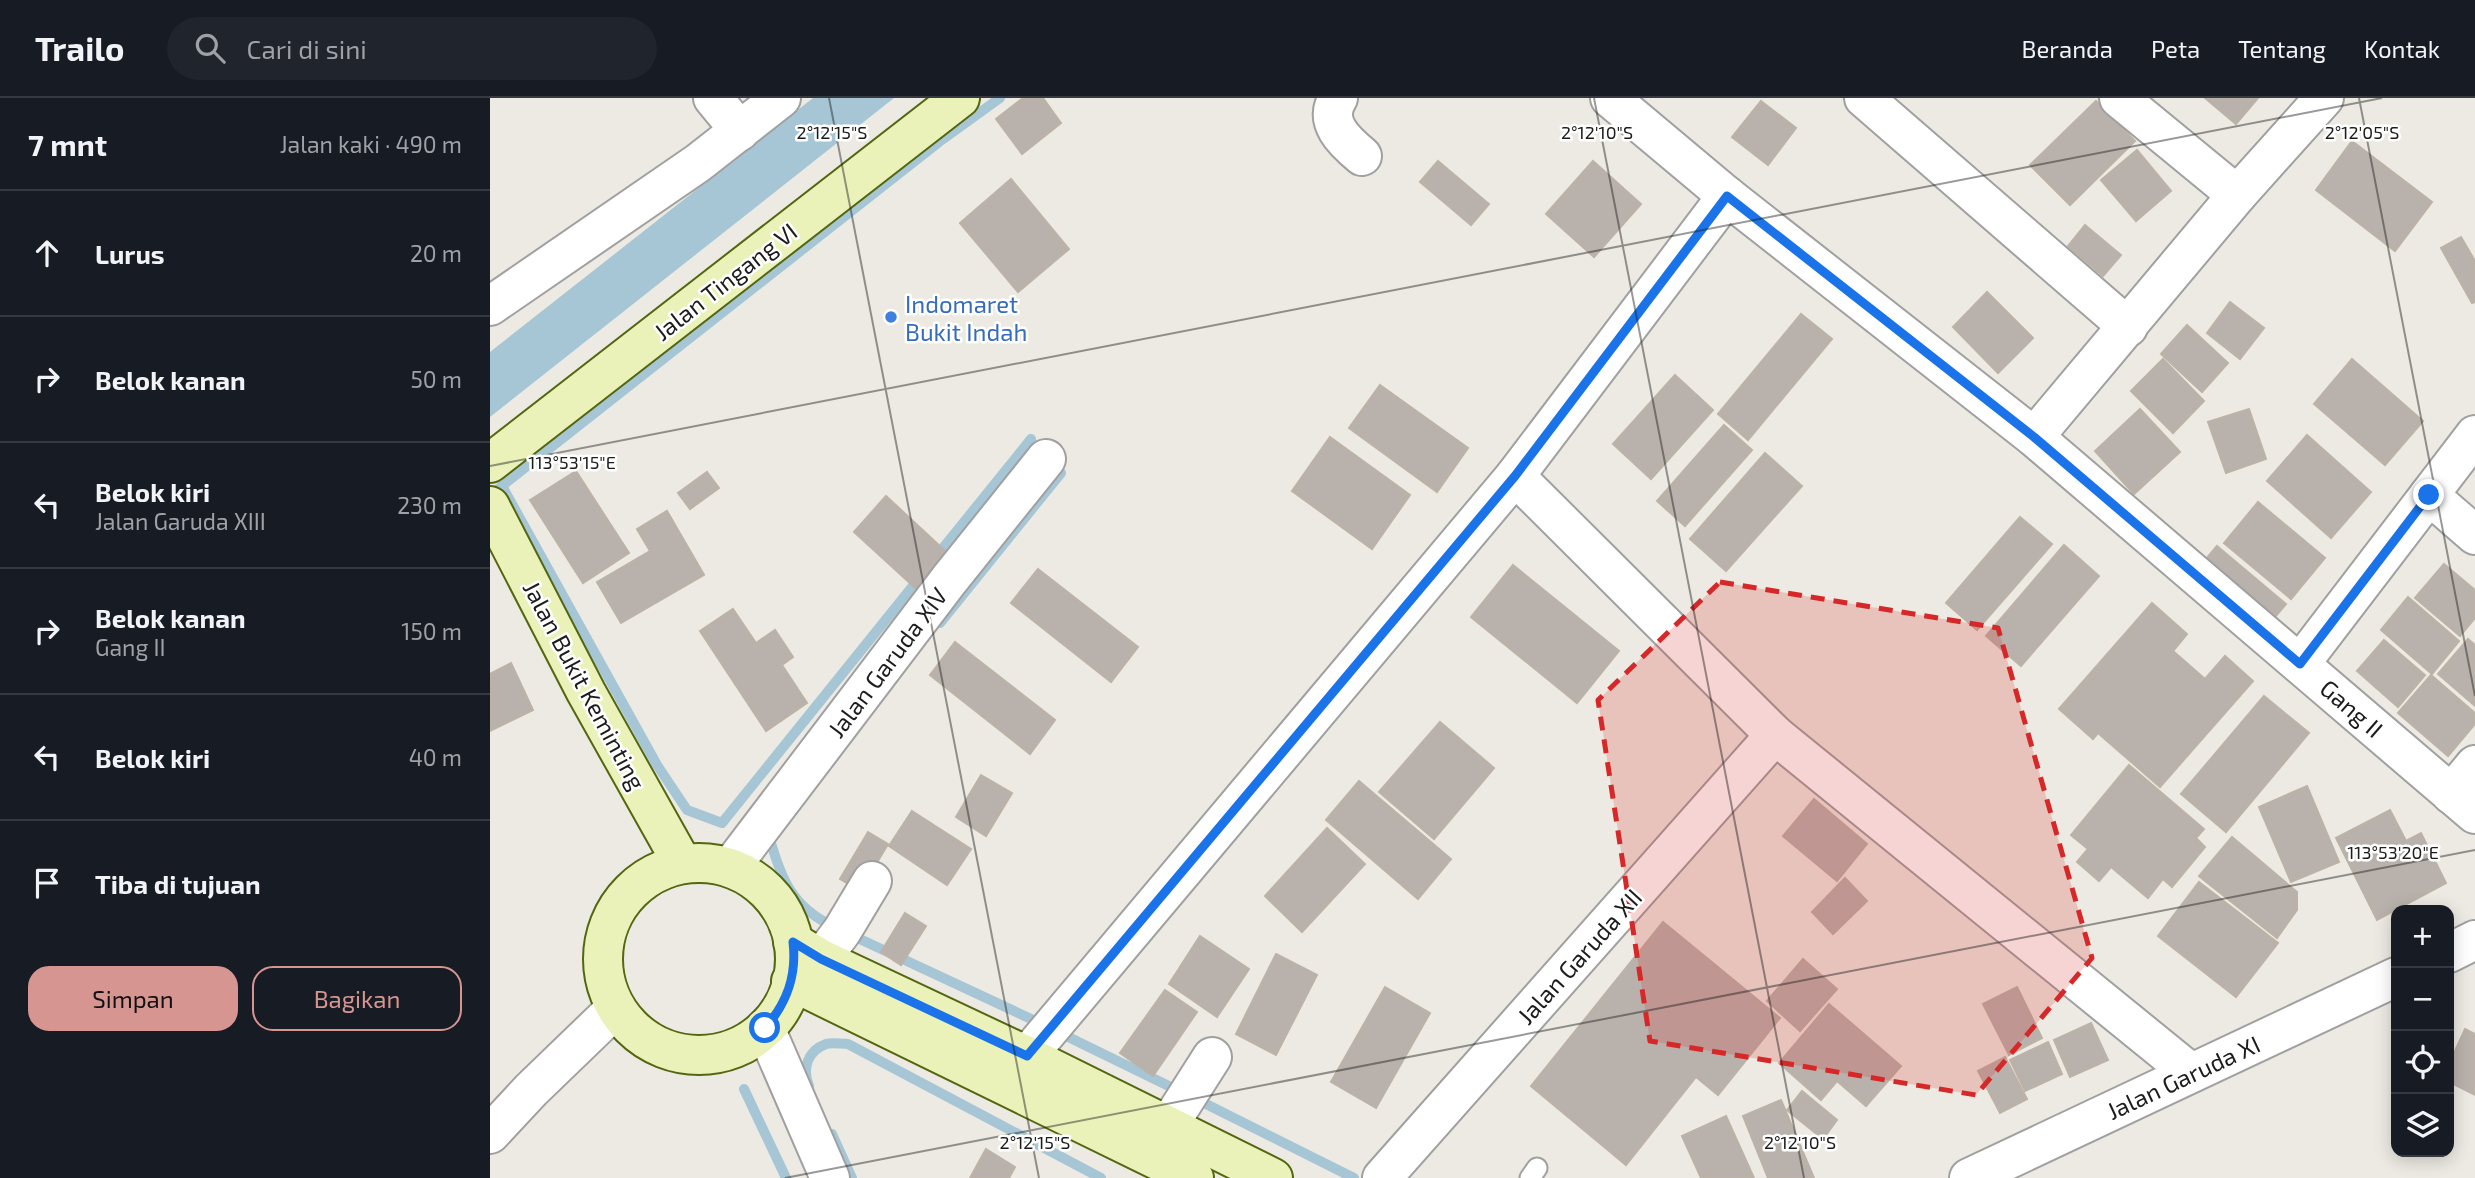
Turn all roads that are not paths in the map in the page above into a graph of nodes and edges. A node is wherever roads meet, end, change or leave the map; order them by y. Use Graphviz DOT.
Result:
graph roads {
  1 [pos="713,98"];
  2 [pos="781,98"];
  3 [pos="960,98"];
  4 [pos="1338,98"];
  5 [pos="1610,98"];
  6 [pos="1864,98"];
  7 [pos="2119,98"];
  8 [pos="2323,98"];
  9 [pos="740,131"];
  10 [pos="1362,156"];
  11 [pos="2237,195"];
  12 [pos="1727,196"];
  13 [pos="490,306"];
  14 [pos="2128,327"];
  15 [pos="2475,435"];
  16 [pos="2034,437"];
  17 [pos="1046,459"];
  18 [pos="490,463"];
  19 [pos="1515,476"];
  20 [pos="2429,495"];
  21 [pos="490,506"];
  22 [pos="2475,535"];
  23 [pos="2300,664"];
  24 [pos="1775,735"];
  25 [pos="2475,765"];
  26 [pos="2463,804"];
  27 [pos="682,863"];
  28 [pos="730,868"];
  29 [pos="872,881"];
  30 [pos="2475,940"];
  31 [pos="2454,950"];
  32 [pos="802,961"];
  33 [pos="2391,979"];
  34 [pos="616,1008"];
  35 [pos="765,1028"];
  36 [pos="1027,1056"];
  37 [pos="1212,1057"];
  38 [pos="2191,1073"];
  39 [pos="1168,1126"];
  40 [pos="490,1134"];
  41 [pos="830,1178"];
  42 [pos="1194,1178"];
  43 [pos="1273,1178"];
  44 [pos="1382,1178"];
  45 [pos="1969,1178"];
  1 -- 9 [label="street"];
  2 -- 9 [label="street"];
  3 -- 18 [label="main road, Jalan Tingang VI"];
  4 -- 10 [label="street"];
  5 -- 12 [label="street, Gang II"];
  6 -- 14 [label="street"];
  7 -- 11 [label="street"];
  8 -- 11 [label="street"];
  9 -- 13 [label="street"];
  11 -- 14 [label="street"];
  12 -- 16 [label="street, Gang II"];
  12 -- 19 [label="street"];
  14 -- 16 [label="street"];
  15 -- 20 [label="street"];
  16 -- 23 [label="street, Gang II"];
  17 -- 28 [label="street, Jalan Garuda XIV"];
  19 -- 24 [label="street"];
  19 -- 36 [label="street"];
  20 -- 22 [label="street"];
  20 -- 23 [label="street"];
  21 -- 27 [label="main road, Jalan Bukit Keminting"];
  23 -- 26 [label="street, Gang II"];
  24 -- 38 [label="street"];
  24 -- 44 [label="street, Jalan Garuda XII"];
  25 -- 26 [label="street"];
  27 -- 28 [label="main road"];
  27 -- 34 [label="main road"];
  28 -- 32 [label="main road"];
  29 -- 32 [label="street"];
  30 -- 31 [label="street"];
  32 -- 35 [label="main road"];
  32 -- 36 [label="main road"];
  32 -- 42 [label="main road"];
  33 -- 38 [label="street, Jalan Garuda XI"];
  34 -- 35 [label="main road"];
  34 -- 40 [label="street"];
  35 -- 41 [label="street"];
  36 -- 39 [label="main road"];
  37 -- 39 [label="street"];
  38 -- 45 [label="street, Jalan Garuda XI"];
  39 -- 43 [label="main road"];
}
